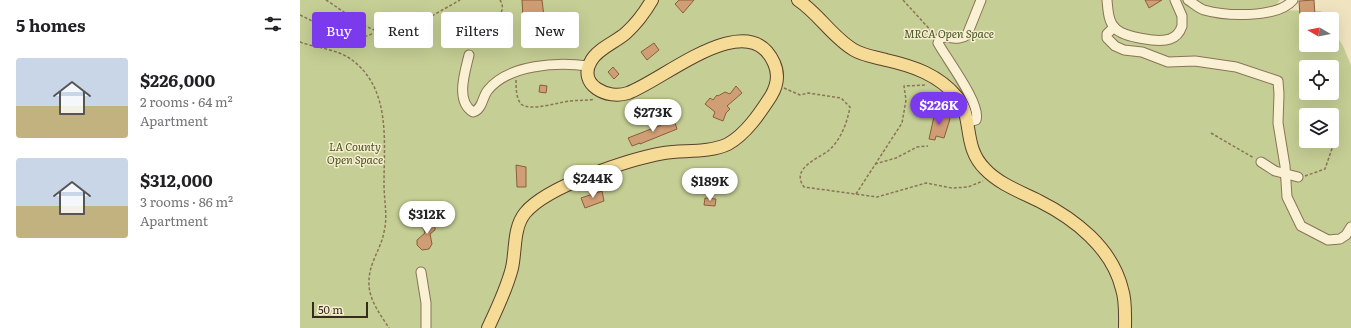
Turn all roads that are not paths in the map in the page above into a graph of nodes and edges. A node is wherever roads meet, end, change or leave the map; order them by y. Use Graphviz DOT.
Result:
graph roads {
  1 [pos="652,0"];
  2 [pos="798,0"];
  3 [pos="981,0"];
  4 [pos="1107,0"];
  5 [pos="1175,0"];
  6 [pos="1188,0"];
  7 [pos="1293,0"];
  8 [pos="1114,27"];
  9 [pos="469,55"];
  10 [pos="588,66"];
  11 [pos="967,122"];
  12 [pos="1261,162"];
  13 [pos="1286,174"];
  14 [pos="1298,177"];
  15 [pos="1351,228"];
  16 [pos="421,272"];
  17 [pos="426,328"];
  18 [pos="488,328"];
  19 [pos="1125,328"];
  1 -- 10 [label="main road"];
  2 -- 11 [label="main road"];
  3 -- 11 [label="lane"];
  4 -- 8 [label="lane"];
  5 -- 8 [label="lane"];
  6 -- 7 [label="lane"];
  8 -- 13 [label="lane"];
  9 -- 10 [label="lane"];
  10 -- 18 [label="main road"];
  11 -- 19 [label="main road"];
  12 -- 13 [label="lane"];
  13 -- 14 [label="lane"];
  13 -- 15 [label="lane"];
  16 -- 17 [label="lane"];
}
